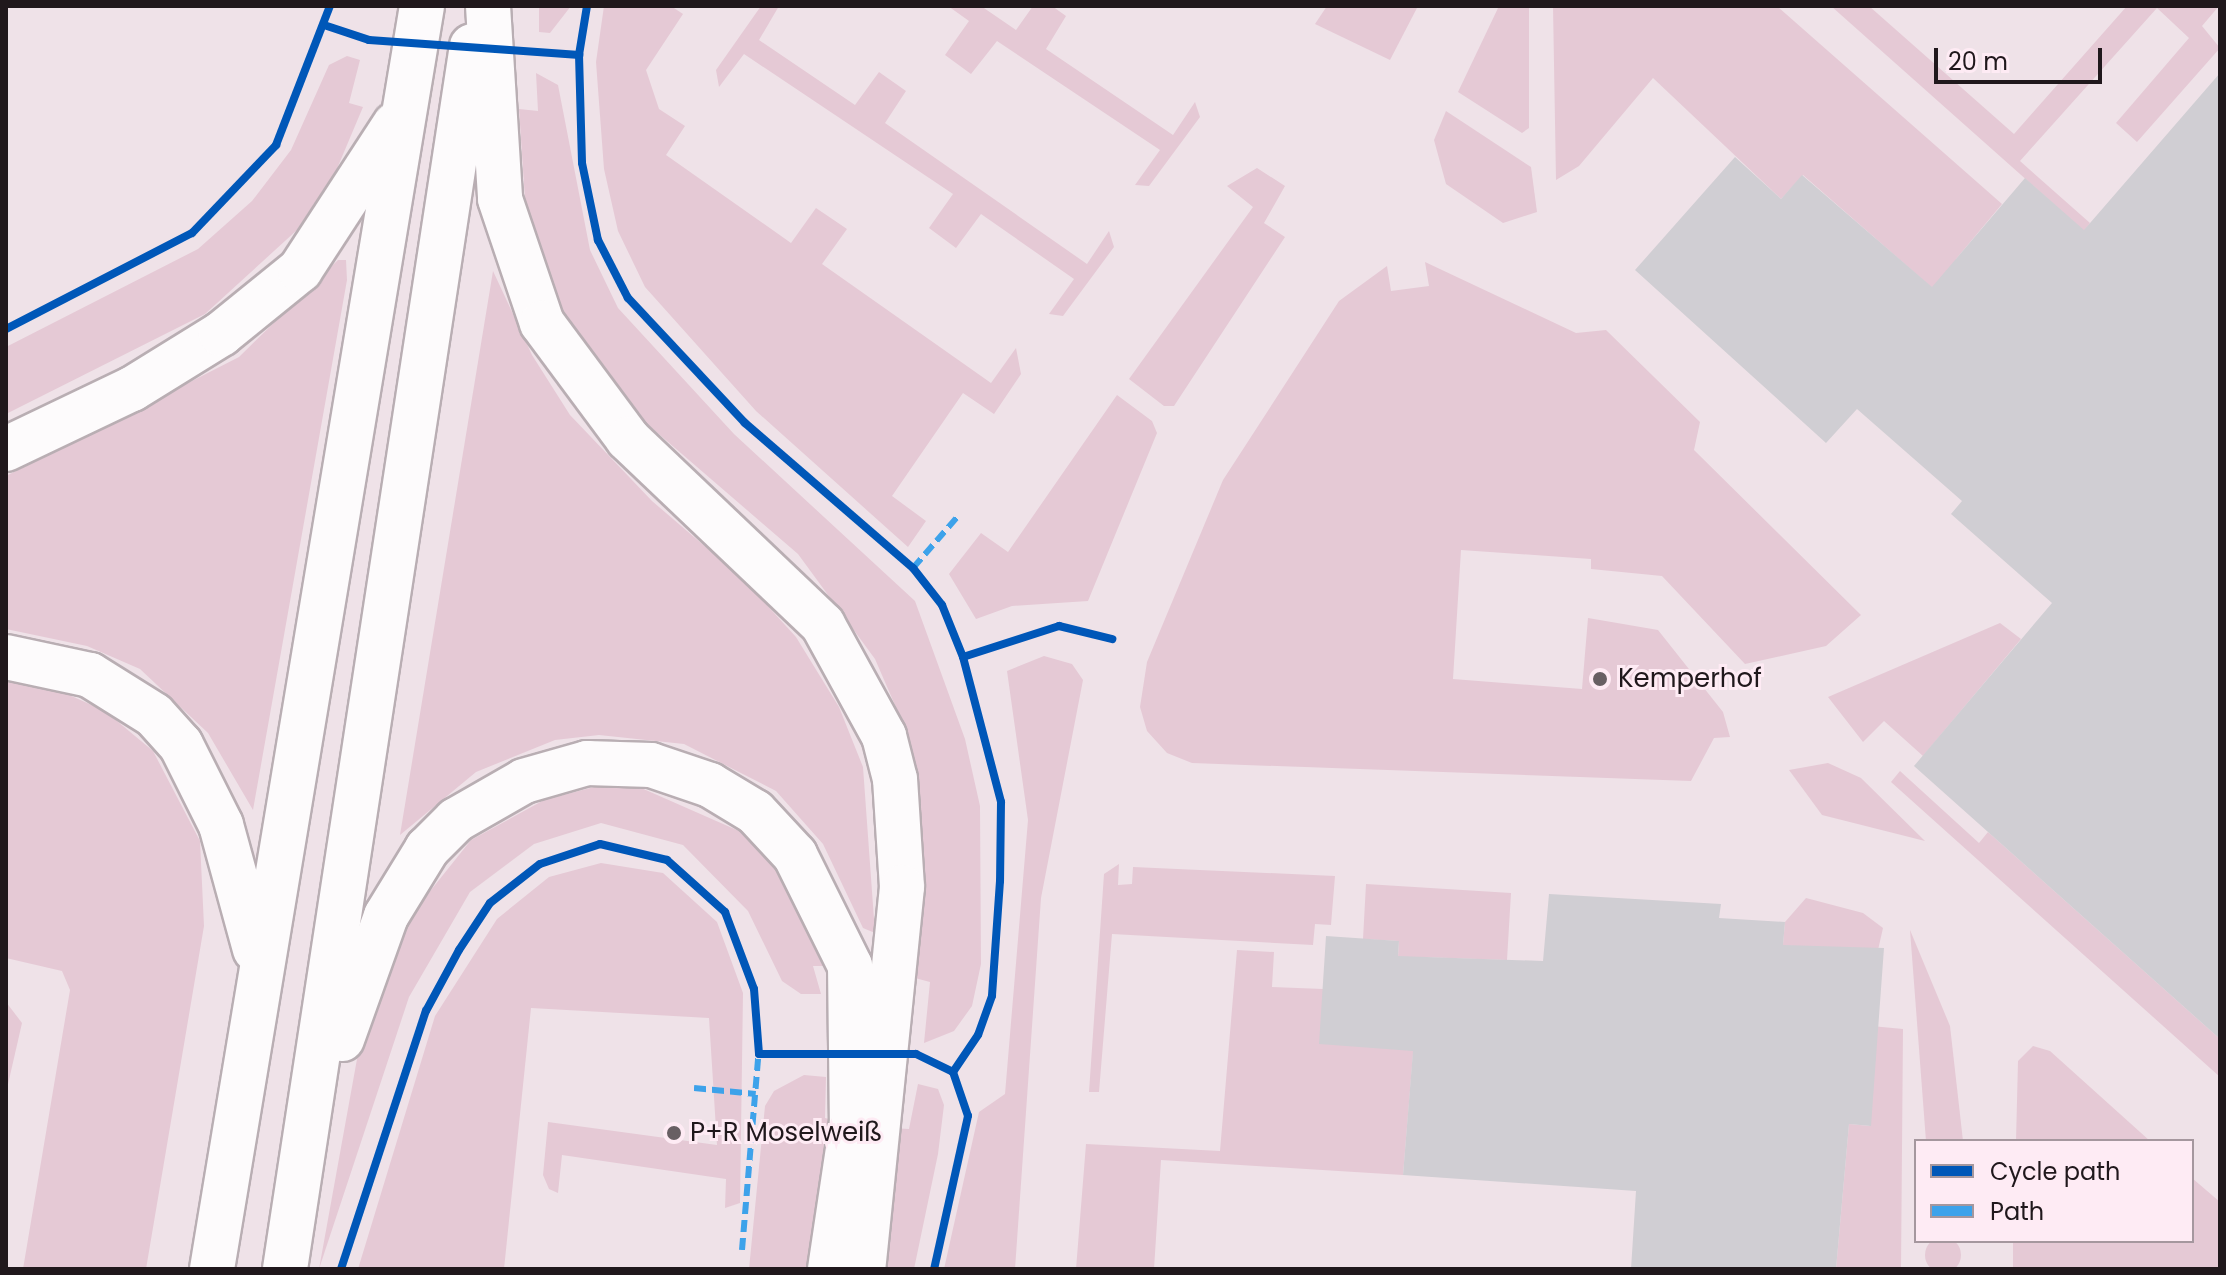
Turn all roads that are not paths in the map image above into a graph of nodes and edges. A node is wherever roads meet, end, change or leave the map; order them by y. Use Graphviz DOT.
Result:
graph roads {
  1 [pos="422,6"];
  2 [pos="478,6"];
  3 [pos="488,6"];
  4 [pos="405,108"];
  5 [pos="6,449"];
  6 [pos="6,657"];
  7 [pos="259,966"];
  8 [pos="874,988"];
  9 [pos="867,1123"];
  10 [pos="295,1203"];
  11 [pos="212,1269"];
  12 [pos="285,1269"];
  13 [pos="830,1269"];
  14 [pos="863,1269"];
  1 -- 4 [label="main road"];
  2 -- 10 [label="main road"];
  3 -- 8 [label="main road"];
  4 -- 5 [label="main road"];
  4 -- 7 [label="main road"];
  6 -- 7 [label="main road"];
  7 -- 11 [label="main road"];
  8 -- 9 [label="main road"];
  8 -- 10 [label="main road"];
  9 -- 13 [label="main road"];
  9 -- 14 [label="main road"];
  10 -- 12 [label="main road"];
}
